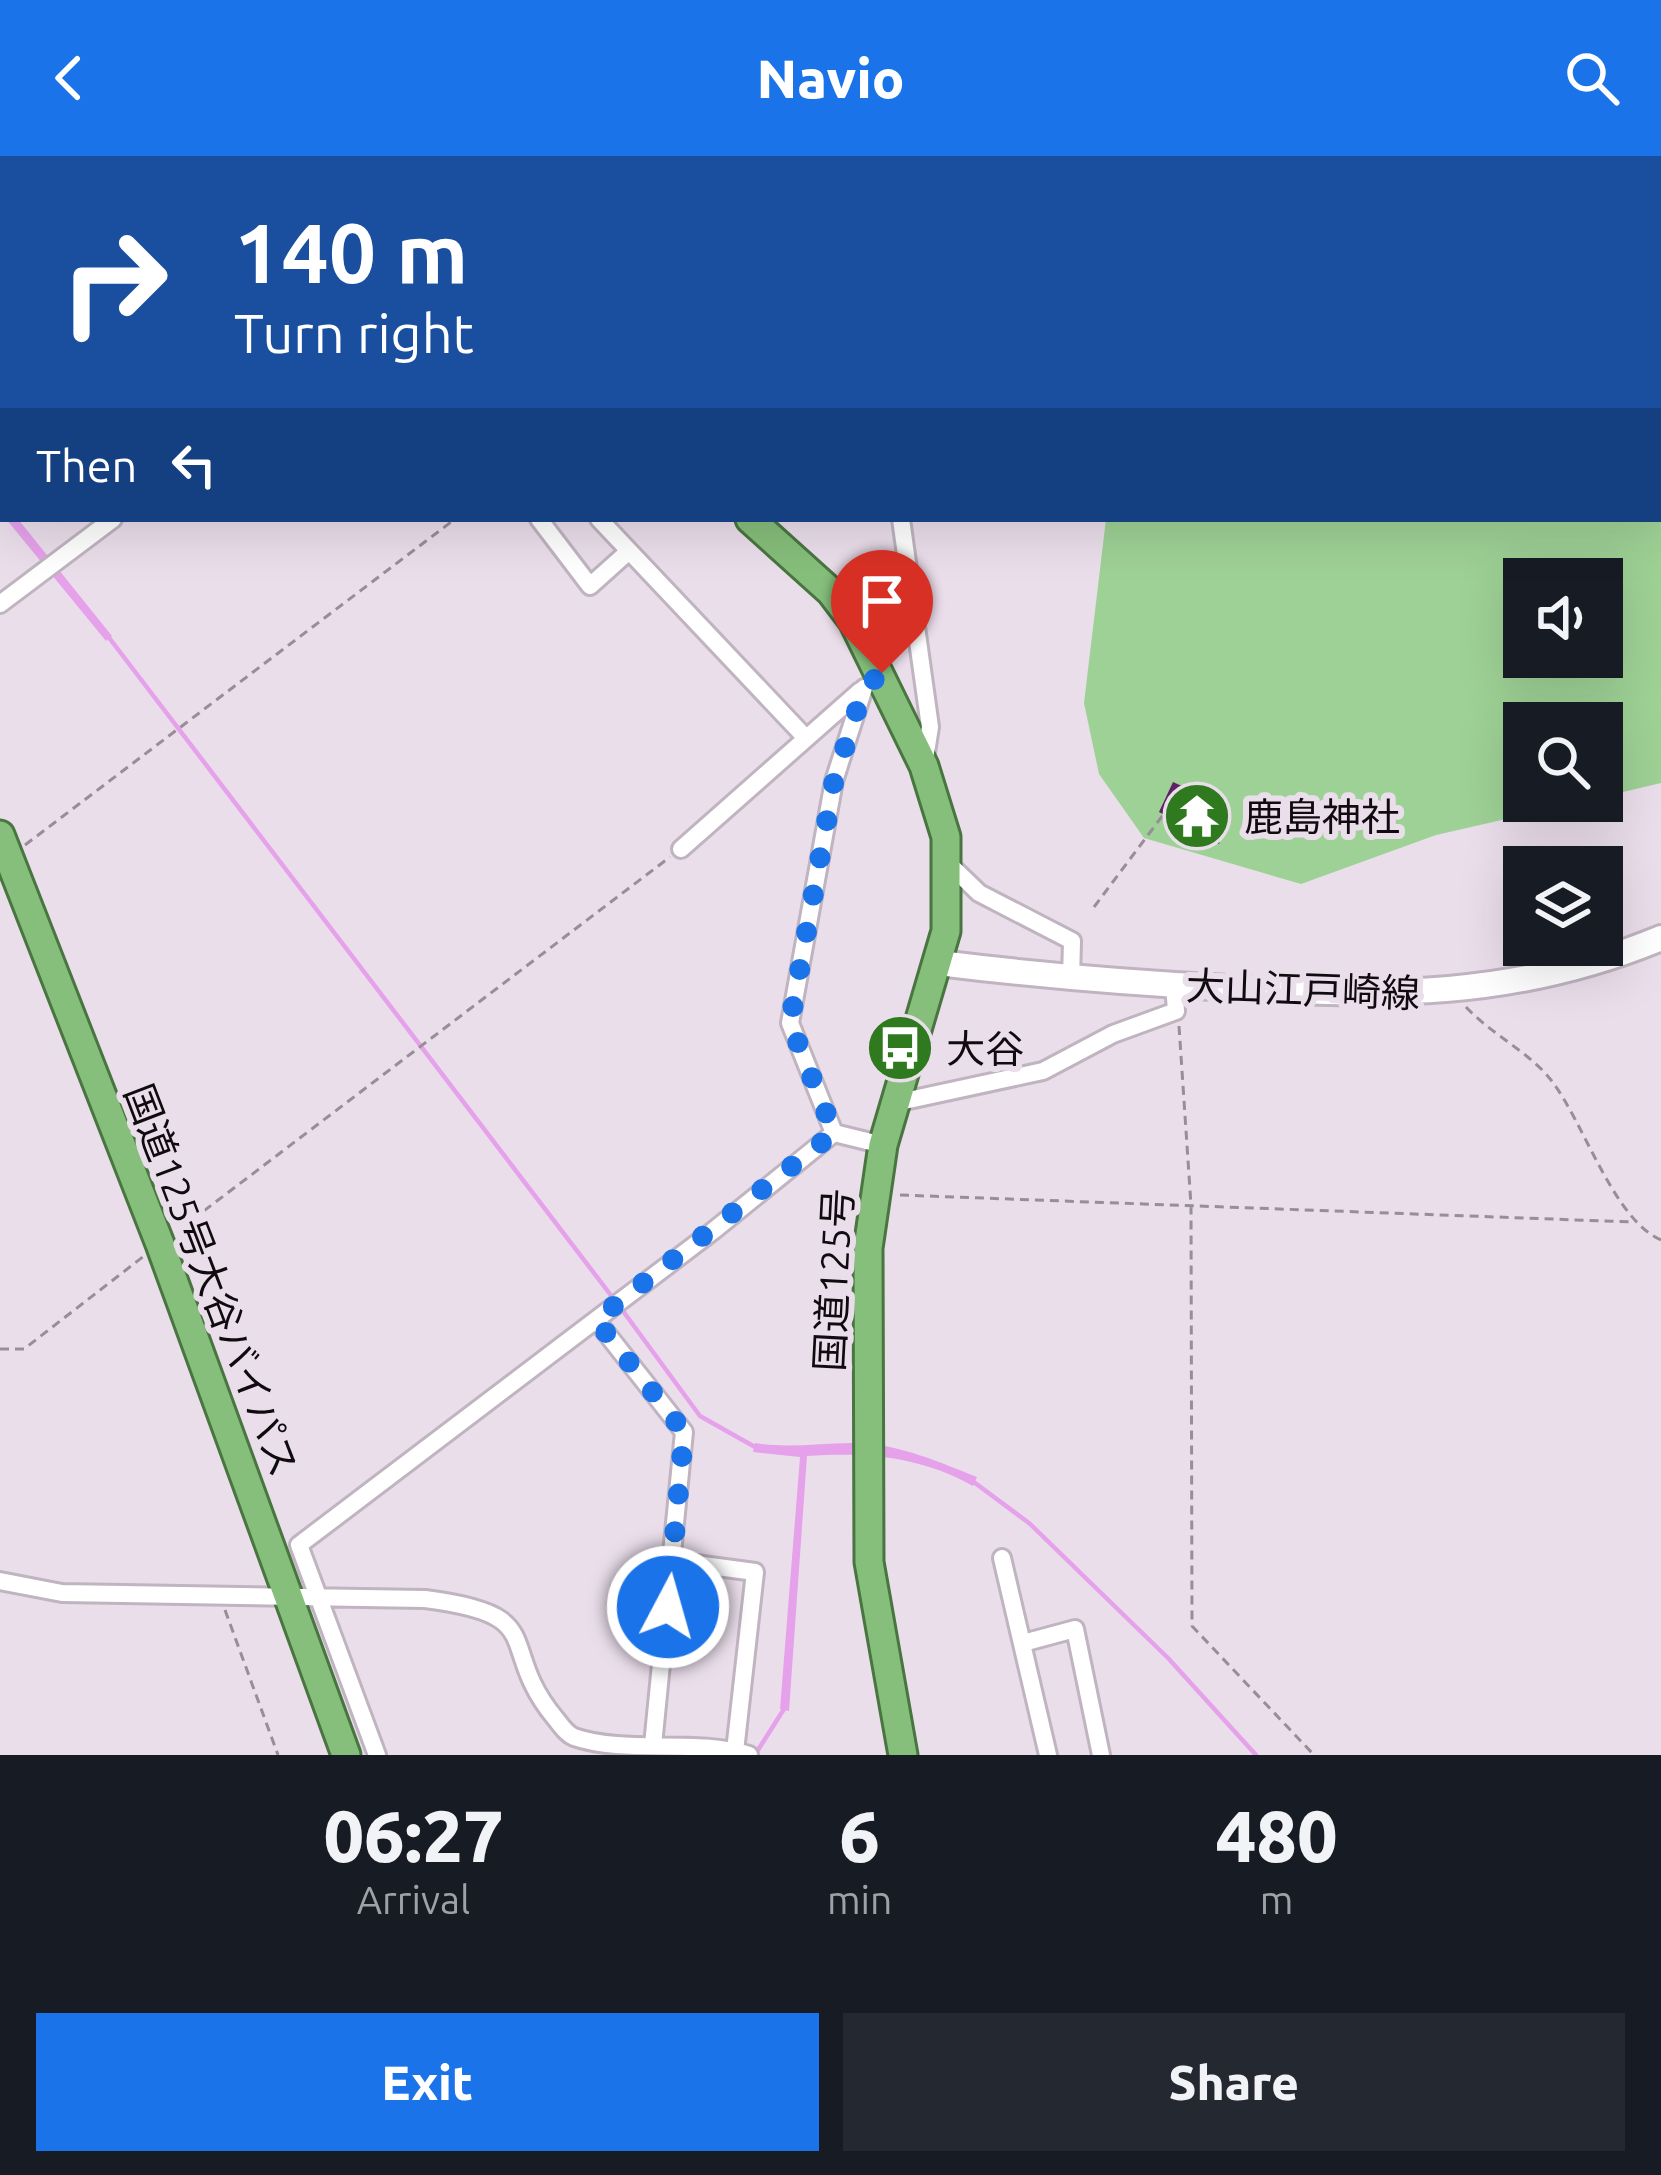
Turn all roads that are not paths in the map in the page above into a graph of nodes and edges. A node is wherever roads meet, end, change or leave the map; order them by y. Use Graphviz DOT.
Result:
graph roads {
  1 [pos="79,522"];
  2 [pos="109,522"];
  3 [pos="541,522"];
  4 [pos="602,522"];
  5 [pos="753,522"];
  6 [pos="901,522"];
  7 [pos="90,536"];
  8 [pos="629,551"];
  9 [pos="0,604"];
  10 [pos="873,681"];
  11 [pos="805,737"];
  12 [pos="924,766"];
  13 [pos="4,847"];
  14 [pos="681,849"];
  15 [pos="949,864"];
  16 [pos="1661,938"];
  17 [pos="939,963"];
  18 [pos="1071,979"];
  19 [pos="1175,998"];
  20 [pos="895,1103"];
  21 [pos="834,1133"];
  22 [pos="883,1145"];
  23 [pos="600,1317"];
  24 [pos="1002,1558"];
  25 [pos="674,1562"];
  26 [pos="0,1582"];
  27 [pos="290,1598"];
  28 [pos="320,1599"];
  29 [pos="1023,1643"];
  30 [pos="652,1745"];
  31 [pos="742,1753"];
  32 [pos="346,1755"];
  33 [pos="377,1755"];
  34 [pos="903,1755"];
  35 [pos="1048,1755"];
  36 [pos="1101,1755"];
  1 -- 7 [label="street"];
  2 -- 7 [label="street"];
  3 -- 8 [label="street"];
  4 -- 8 [label="street"];
  5 -- 10 [label="highway, 国道125号"];
  6 -- 12 [label="street"];
  7 -- 9 [label="street"];
  8 -- 11 [label="street"];
  10 -- 11 [label="street"];
  10 -- 12 [label="highway, 国道125号"];
  10 -- 21 [label="street"];
  11 -- 14 [label="street"];
  12 -- 15 [label="highway, 国道125号"];
  13 -- 27 [label="highway, 国道125号大谷バイパス"];
  15 -- 17 [label="highway, 国道125号"];
  15 -- 18 [label="street"];
  16 -- 19 [label="main road, 大山江戸崎線"];
  17 -- 18 [label="main road, 大山江戸崎線"];
  17 -- 20 [label="highway, 国道125号"];
  18 -- 19 [label="main road, 大山江戸崎線"];
  19 -- 20 [label="street"];
  20 -- 22 [label="highway, 国道125号"];
  21 -- 22 [label="street"];
  21 -- 23 [label="street"];
  22 -- 34 [label="highway, 国道125号"];
  23 -- 25 [label="street"];
  23 -- 28 [label="street"];
  24 -- 29 [label="street"];
  25 -- 30 [label="street"];
  25 -- 31 [label="street"];
  26 -- 27 [label="street"];
  27 -- 28 [label="street"];
  27 -- 32 [label="highway, 国道125号大谷バイパス"];
  28 -- 30 [label="street"];
  28 -- 33 [label="street"];
  29 -- 35 [label="street"];
  29 -- 36 [label="street"];
  30 -- 31 [label="street"];
}
